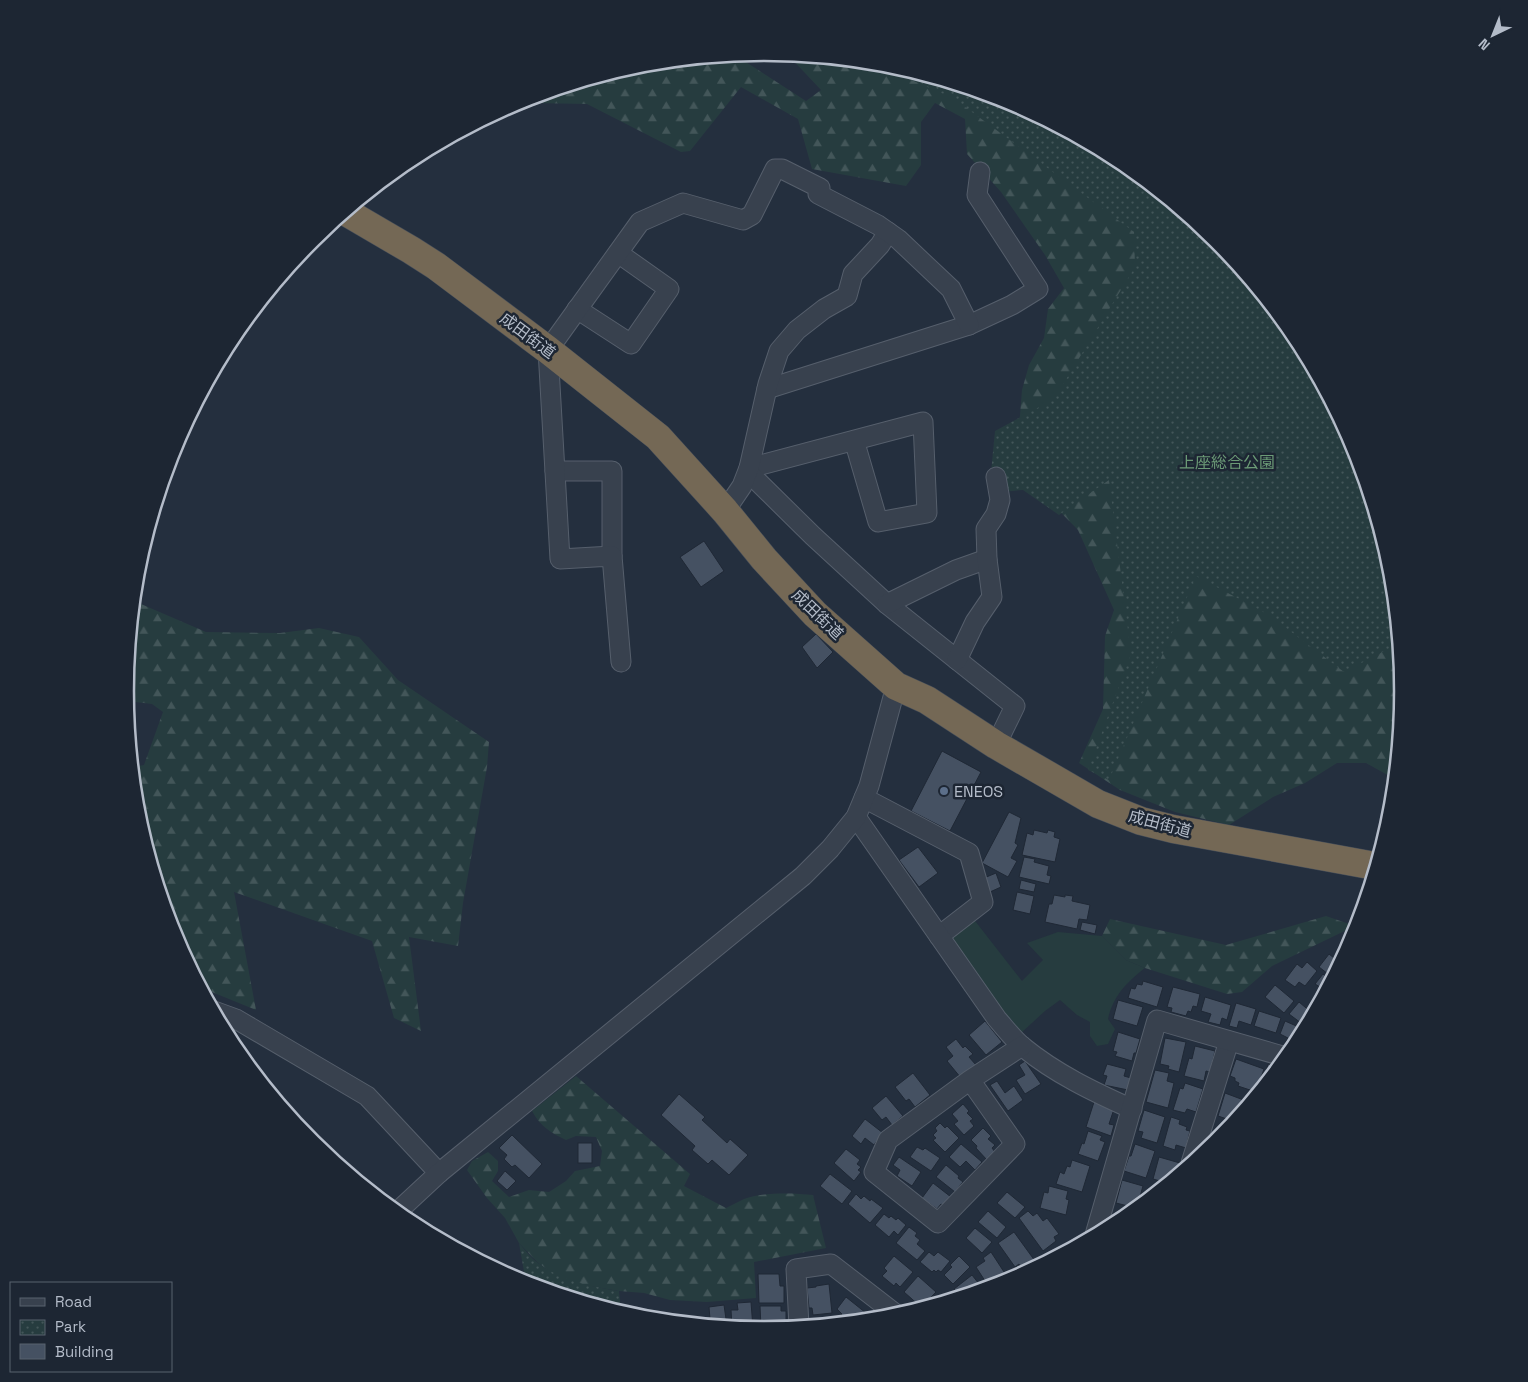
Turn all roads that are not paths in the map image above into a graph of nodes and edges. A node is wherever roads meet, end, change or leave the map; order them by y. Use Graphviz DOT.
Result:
graph roads {
  1 [pos="980,172"];
  2 [pos="352,216"];
  3 [pos="888,232"];
  4 [pos="618,253"];
  5 [pos="577,309"];
  6 [pos="968,325"];
  7 [pos="548,350"];
  8 [pos="767,389"];
  9 [pos="854,440"];
  10 [pos="748,470"];
  11 [pos="555,471"];
  12 [pos="996,477"];
  13 [pos="725,511"];
  14 [pos="612,556"];
  15 [pos="987,559"];
  16 [pos="887,604"];
  17 [pos="957,660"];
  18 [pos="621,662"];
  19 [pos="896,686"];
  20 [pos="996,745"];
  21 [pos="864,798"];
  22 [pos="856,817"];
  23 [pos="1369,865"];
  24 [pos="939,936"];
  25 [pos="224,1014"];
  26 [pos="1229,1040"];
  27 [pos="1022,1046"];
  28 [pos="1278,1055"];
  29 [pos="970,1080"];
  30 [pos="1132,1109"];
  31 [pos="1195,1149"];
  32 [pos="439,1173"];
  33 [pos="403,1207"];
  34 [pos="1098,1225"];
  35 [pos="889,1309"];
  36 [pos="799,1319"];
  1 -- 6 [label="street"];
  2 -- 7 [label="highway, 成田街道"];
  3 -- 4 [label="street"];
  3 -- 6 [label="street"];
  3 -- 8 [label="street"];
  4 -- 5 [label="street"];
  4 -- 5 [label="street"];
  5 -- 7 [label="street"];
  6 -- 8 [label="street"];
  7 -- 11 [label="street"];
  7 -- 13 [label="highway, 成田街道"];
  8 -- 10 [label="street"];
  9 -- 9 [label="street"];
  9 -- 10 [label="street"];
  10 -- 13 [label="street"];
  10 -- 16 [label="street"];
  11 -- 14 [label="street"];
  11 -- 14 [label="street"];
  12 -- 15 [label="street"];
  13 -- 19 [label="highway, 成田街道"];
  14 -- 18 [label="street"];
  15 -- 16 [label="street"];
  15 -- 17 [label="street"];
  16 -- 17 [label="street"];
  17 -- 20 [label="street"];
  19 -- 20 [label="highway, 成田街道"];
  19 -- 21 [label="street"];
  20 -- 23 [label="highway, 成田街道"];
  21 -- 22 [label="street"];
  21 -- 24 [label="street"];
  22 -- 24 [label="street"];
  22 -- 32 [label="street"];
  24 -- 27 [label="street"];
  25 -- 32 [label="street"];
  26 -- 28 [label="street"];
  26 -- 30 [label="street"];
  26 -- 31 [label="street"];
  27 -- 29 [label="street"];
  27 -- 30 [label="street"];
  29 -- 29 [label="street"];
  30 -- 34 [label="street"];
  32 -- 33 [label="street"];
  35 -- 36 [label="street"];
}
